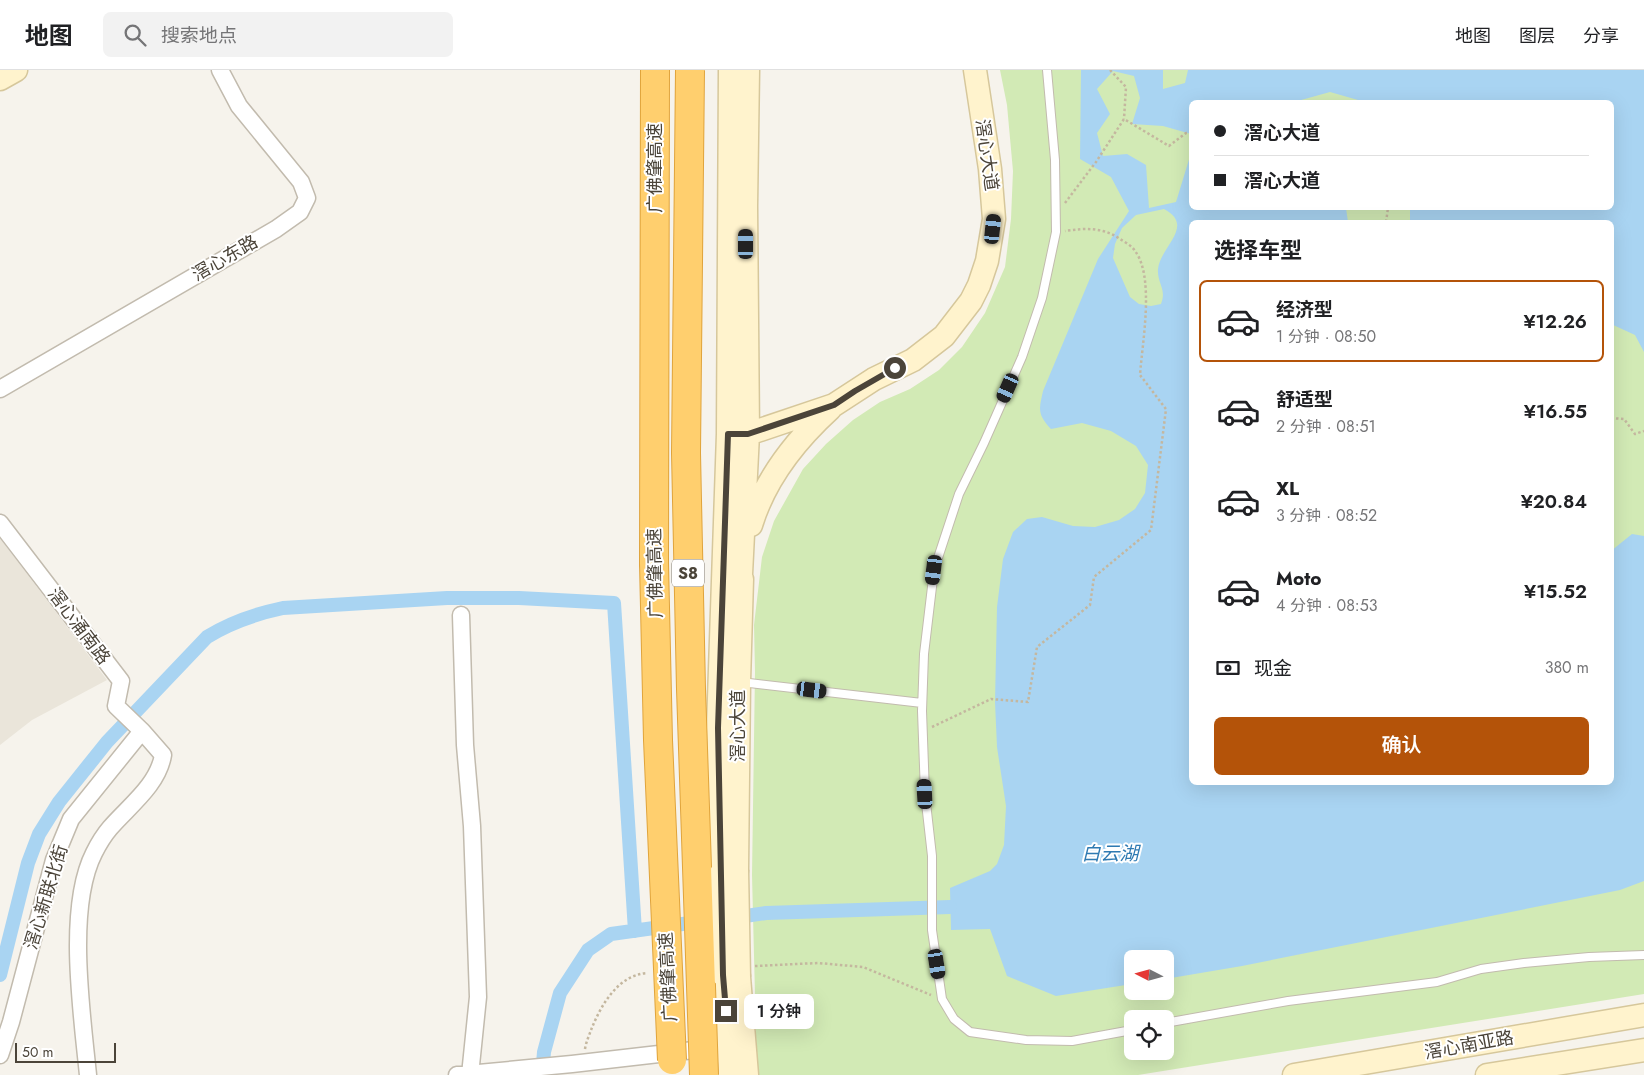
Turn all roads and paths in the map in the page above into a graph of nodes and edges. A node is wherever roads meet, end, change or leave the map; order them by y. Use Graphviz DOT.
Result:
graph roads {
  1 [pos="16,70"];
  2 [pos="220,70"];
  3 [pos="655,70"];
  4 [pos="690,70"];
  5 [pos="730,70"];
  6 [pos="748,70"];
  7 [pos="975,70"];
  8 [pos="1047,70"];
  9 [pos="1110,70"];
  10 [pos="0,79"];
  11 [pos="1124,119"];
  12 [pos="1189,133"];
  13 [pos="1056,214"];
  14 [pos="1056,232"];
  15 [pos="0,389"];
  16 [pos="834,405"];
  17 [pos="1614,418"];
  18 [pos="1644,431"];
  19 [pos="738,434"];
  20 [pos="0,523"];
  21 [pos="731,594"];
  22 [pos="460,615"];
  23 [pos="738,682"];
  24 [pos="922,703"];
  25 [pos="142,731"];
  26 [pos="922,731"];
  27 [pos="729,872"];
  28 [pos="1644,954"];
  29 [pos="1644,1015"];
  30 [pos="1174,1021"];
  31 [pos="1124,1031"];
  32 [pos="736,1045"];
  33 [pos="1644,1050"];
  34 [pos="0,1055"];
  35 [pos="672,1070"];
  36 [pos="88,1075"];
  37 [pos="466,1075"];
  38 [pos="704,1075"];
  39 [pos="730,1075"];
  40 [pos="746,1075"];
  41 [pos="1294,1075"];
  42 [pos="1487,1075"];
  1 -- 10 [label="street"];
  2 -- 15 [label="street, 滘心东路"];
  3 -- 35 [label="highway, 广佛肇高速 / S8, bridge"];
  4 -- 38 [label="highway, 广佛肇高速 / S8, bridge"];
  5 -- 19 [label="street"];
  6 -- 19 [label="street"];
  7 -- 16 [label="street, 滘心大道"];
  8 -- 13 [label="lane"];
  9 -- 11 [label="path"];
  11 -- 12 [label="path"];
  11 -- 13 [label="path"];
  13 -- 14 [label="lane"];
  14 -- 24 [label="lane"];
  14 -- 26 [label="path"];
  16 -- 19 [label="street, 滘心大道"];
  16 -- 21 [label="street, 滘心大道"];
  17 -- 18 [label="path"];
  19 -- 21 [label="street"];
  20 -- 25 [label="street, 滘心涌南路"];
  21 -- 23 [label="street, 滘心大道"];
  21 -- 27 [label="street, 滘心大道"];
  22 -- 37 [label="street"];
  23 -- 24 [label="lane"];
  23 -- 27 [label="street, 滘心大道"];
  24 -- 26 [label="lane"];
  25 -- 34 [label="street, 滘心新联北街"];
  25 -- 36 [label="street, 滘心涌南路"];
  26 -- 31 [label="lane"];
  27 -- 32 [label="street, 滘心大道, bridge"];
  28 -- 30 [label="lane"];
  29 -- 41 [label="street, 滘心南亚路"];
  32 -- 37 [label="street"];
  32 -- 39 [label="street, 滘心大道"];
  32 -- 40 [label="street, 滘心大道"];
  33 -- 42 [label="street, 滘心南亚路"];
}
